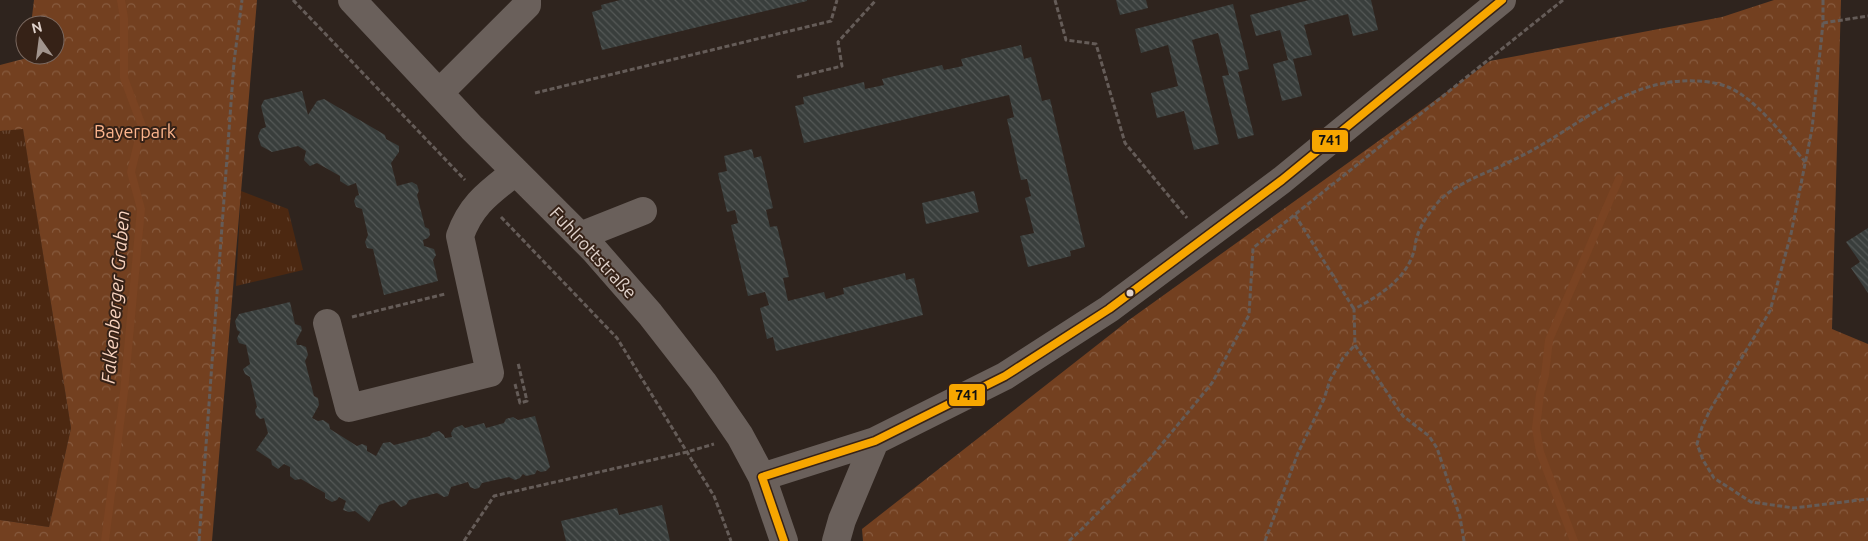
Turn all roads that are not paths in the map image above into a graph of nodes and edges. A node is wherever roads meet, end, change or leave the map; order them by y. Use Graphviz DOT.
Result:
graph roads {
  1 [pos="352,0"];
  2 [pos="527,0"];
  3 [pos="1502,0"];
  4 [pos="440,92"];
  5 [pos="516,172"];
  6 [pos="643,211"];
  7 [pos="580,236"];
  8 [pos="327,323"];
  9 [pos="875,441"];
  10 [pos="762,477"];
  11 [pos="784,541"];
  12 [pos="836,541"];
  1 -- 4 [label="street, Fuhlrottstraße"];
  2 -- 4 [label="street"];
  3 -- 9 [label="street"];
  4 -- 5 [label="street, Fuhlrottstraße"];
  5 -- 7 [label="street, Fuhlrottstraße"];
  5 -- 8 [label="street"];
  6 -- 7 [label="street"];
  7 -- 10 [label="street, Fuhlrottstraße"];
  9 -- 10 [label="street"];
  9 -- 12 [label="street"];
  10 -- 11 [label="street, Fuhlrottstraße"];
}
